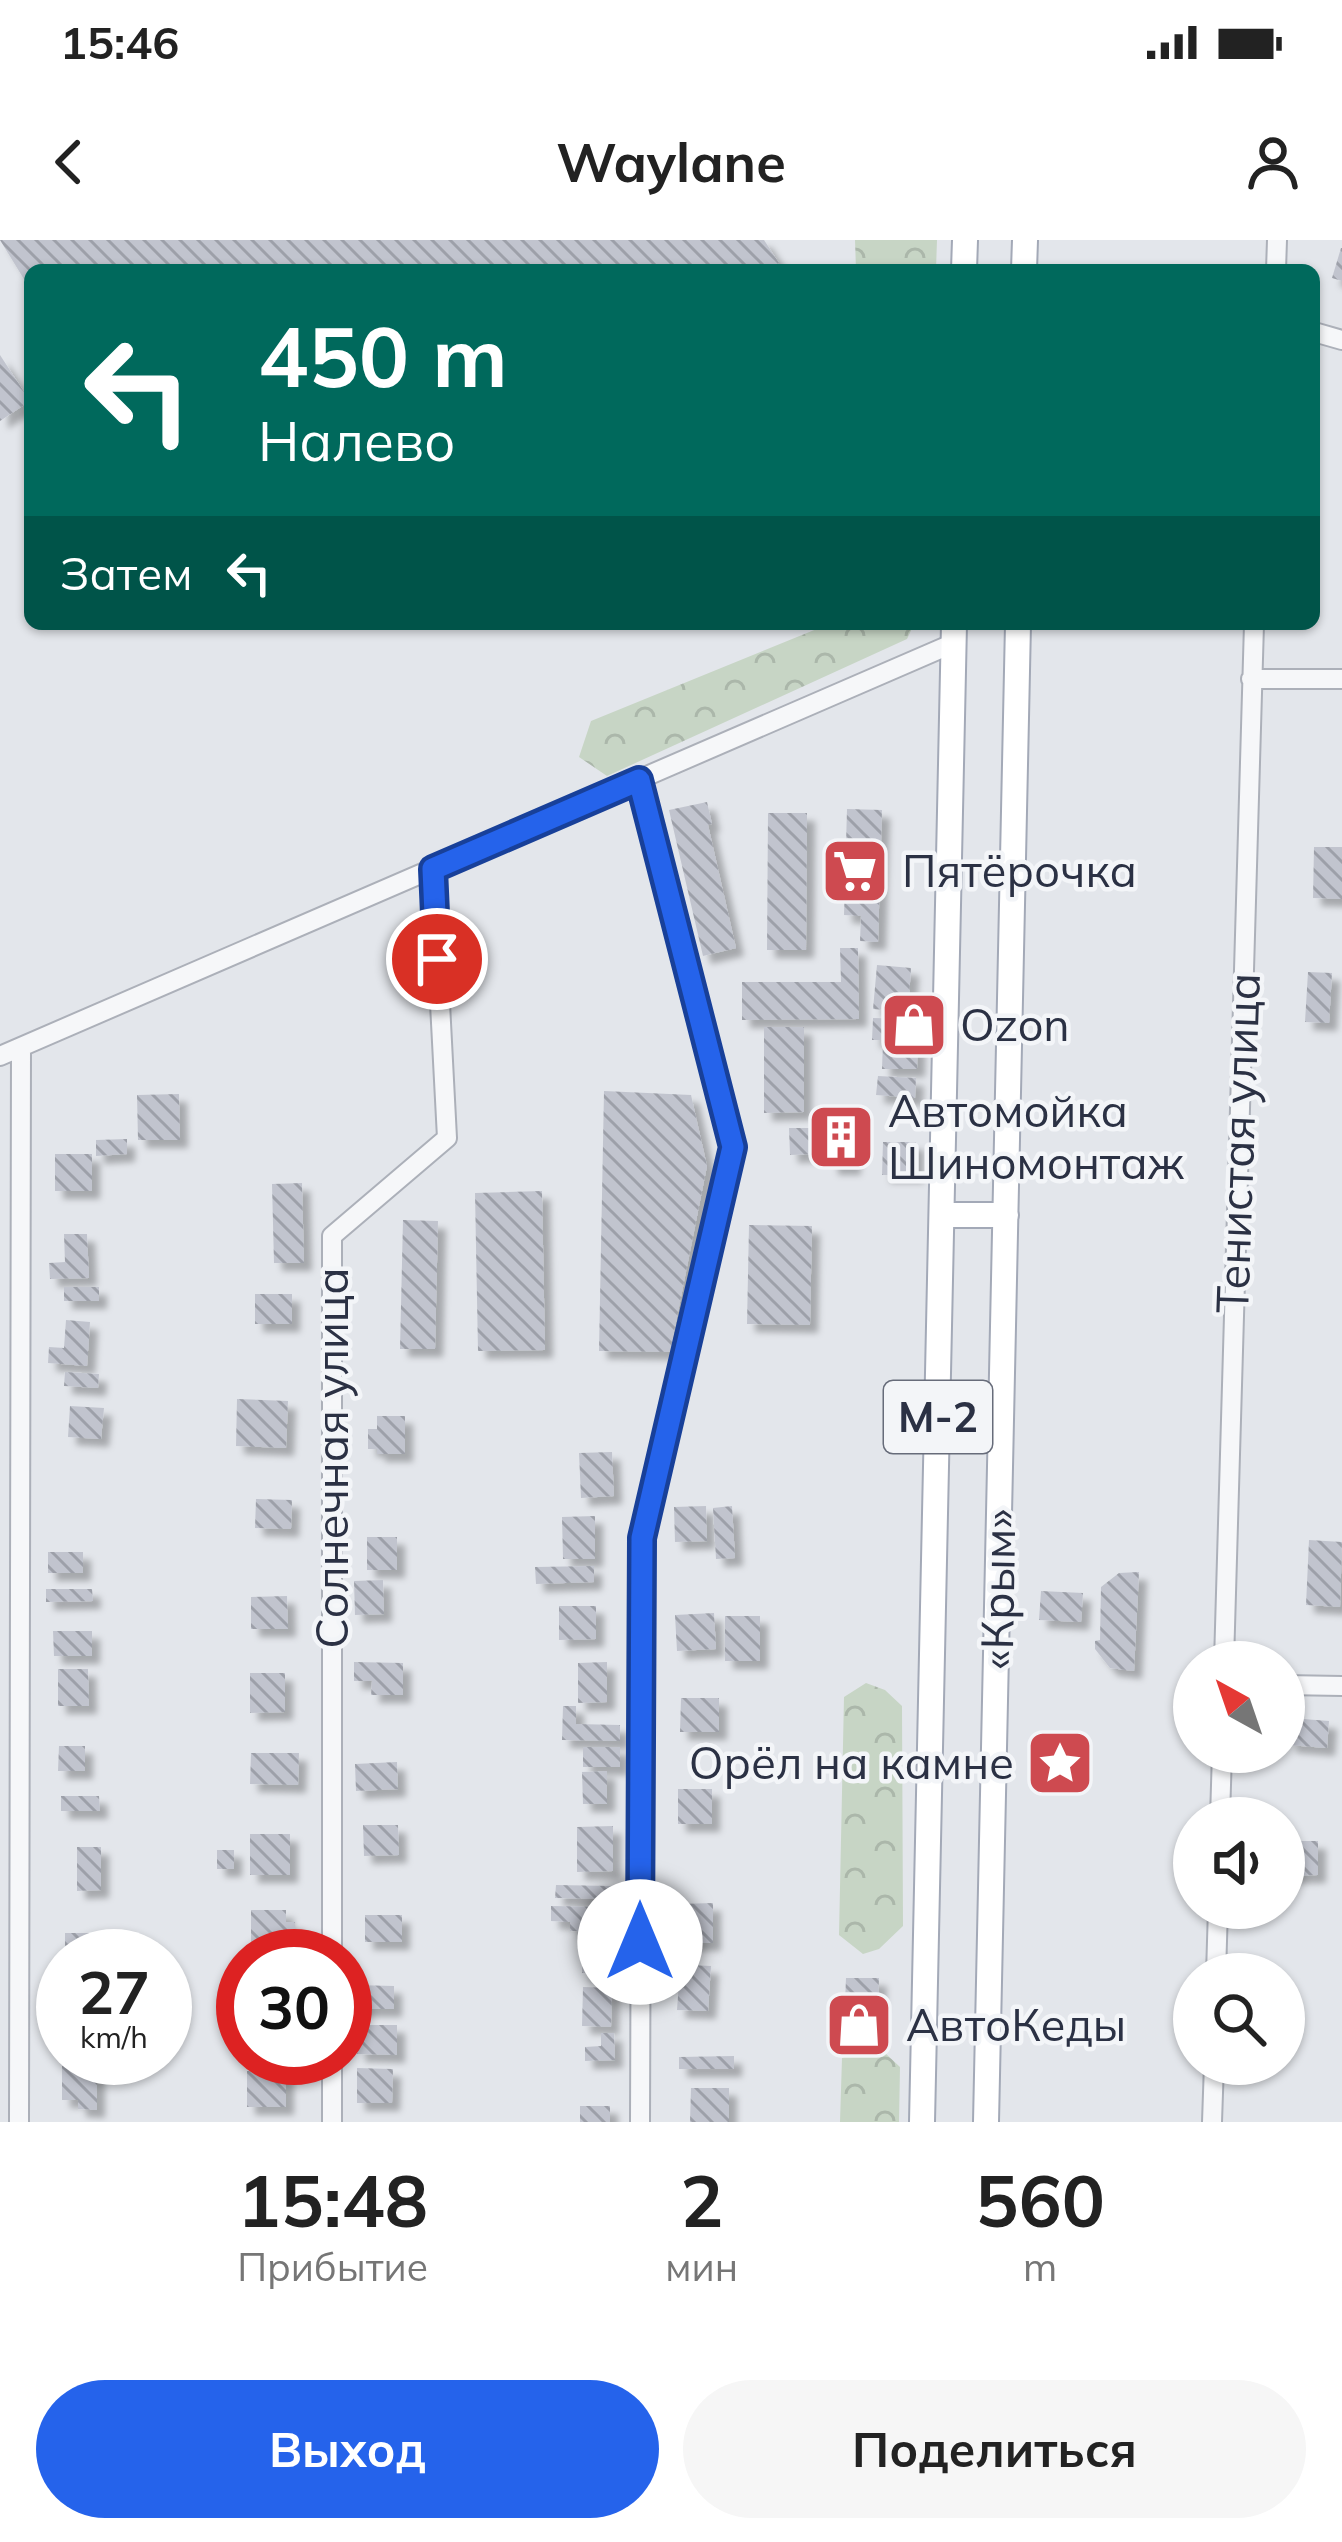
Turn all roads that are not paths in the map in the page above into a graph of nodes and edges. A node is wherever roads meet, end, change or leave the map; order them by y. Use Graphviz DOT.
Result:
graph roads {
  1 [pos="1018,630"];
  2 [pos="1255,630"];
  3 [pos="954,634"];
  4 [pos="1251,679"];
  5 [pos="1342,679"];
  6 [pos="639,780"];
  7 [pos="433,869"];
  8 [pos="21,1047"];
  9 [pos="0,1056"];
  10 [pos="943,1215"];
  11 [pos="1006,1215"];
  12 [pos="1225,1641"];
  13 [pos="1305,1685"];
  14 [pos="1342,1686"];
  15 [pos="332,1929"];
  16 [pos="332,2085"];
  17 [pos="1213,2085"];
  18 [pos="19,2122"];
  19 [pos="332,2122"];
  20 [pos="640,2122"];
  21 [pos="922,2122"];
  22 [pos="986,2122"];
  23 [pos="1212,2122"];
  1 -- 11 [label="main road, «Крым» / М-2"];
  2 -- 4 [label="street, Тенистая улица"];
  3 -- 6 [label="street"];
  3 -- 10 [label="main road, «Крым» / М-2"];
  4 -- 5 [label="street"];
  4 -- 12 [label="street, Тенистая улица"];
  6 -- 7 [label="street"];
  6 -- 20 [label="street"];
  7 -- 8 [label="street"];
  7 -- 15 [label="street, Солнечная улица"];
  8 -- 9 [label="street"];
  8 -- 18 [label="street"];
  10 -- 11 [label="main road"];
  10 -- 21 [label="main road, «Крым» / М-2"];
  11 -- 22 [label="main road, «Крым» / М-2"];
  13 -- 14 [label="street"];
  16 -- 19 [label="street"];
  17 -- 23 [label="street"];
}
